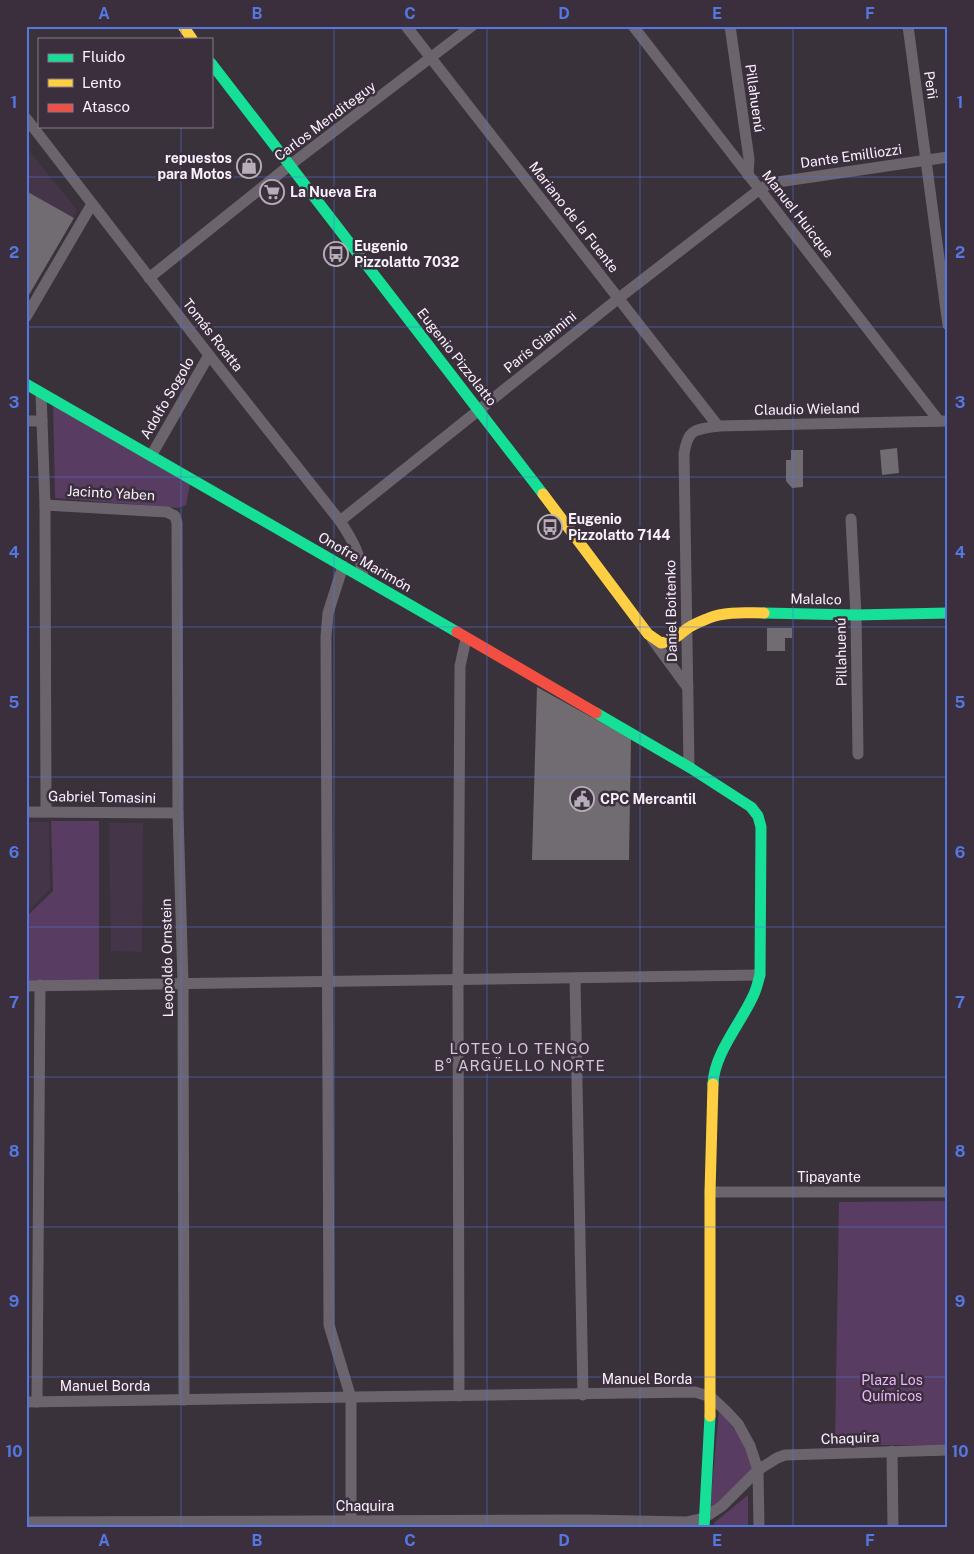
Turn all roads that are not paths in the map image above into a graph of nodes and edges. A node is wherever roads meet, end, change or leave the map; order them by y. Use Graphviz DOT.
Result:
graph roads {
  1 [pos="183,26"];
  2 [pos="406,26"];
  3 [pos="472,26"];
  4 [pos="633,26"];
  5 [pos="730,26"];
  6 [pos="908,26"];
  7 [pos="191,38"];
  8 [pos="431,59"];
  9 [pos="212,64"];
  10 [pos="26,118"];
  11 [pos="948,157"];
  12 [pos="926,161"];
  13 [pos="290,165"];
  14 [pos="748,175"];
  15 [pos="760,189"];
  16 [pos="92,204"];
  17 [pos="149,278"];
  18 [pos="619,298"];
  19 [pos="26,317"];
  20 [pos="948,326"];
  21 [pos="209,355"];
  22 [pos="26,384"];
  23 [pos="41,393"];
  24 [pos="479,410"];
  25 [pos="26,421"];
  26 [pos="42,421"];
  27 [pos="944,421"];
  28 [pos="718,426"];
  29 [pos="684,454"];
  30 [pos="151,456"];
  31 [pos="45,504"];
  32 [pos="175,516"];
  33 [pos="851,519"];
  34 [pos="340,521"];
  35 [pos="343,566"];
  36 [pos="363,578"];
  37 [pos="948,613"];
  38 [pos="856,615"];
  39 [pos="686,630"];
  40 [pos="648,634"];
  41 [pos="466,639"];
  42 [pos="688,688"];
  43 [pos="858,754"];
  44 [pos="689,767"];
  45 [pos="46,811"];
  46 [pos="26,812"];
  47 [pos="178,813"];
  48 [pos="760,975"];
  49 [pos="575,978"];
  50 [pos="458,980"];
  51 [pos="326,981"];
  52 [pos="183,984"];
  53 [pos="26,986"];
  54 [pos="40,986"];
  55 [pos="710,1192"];
  56 [pos="948,1192"];
  57 [pos="583,1394"];
  58 [pos="460,1396"];
  59 [pos="351,1398"];
  60 [pos="711,1398"];
  61 [pos="184,1400"];
  62 [pos="32,1402"];
  63 [pos="948,1450"];
  64 [pos="892,1451"];
  65 [pos="758,1470"];
  66 [pos="26,1522"];
  67 [pos="704,1523"];
  68 [pos="352,1524"];
  69 [pos="470,1524"];
  70 [pos="586,1524"];
  71 [pos="117,1525"];
  72 [pos="232,1525"];
  73 [pos="759,1528"];
  74 [pos="893,1528"];
  1 -- 7 [label="street"];
  2 -- 8 [label="street, Mariano de la Fuente"];
  3 -- 8 [label="street, Carlos Menditeguy"];
  4 -- 14 [label="street, Manuel Huicque"];
  5 -- 14 [label="street, Pillahuenú"];
  6 -- 12 [label="street, Peñi"];
  8 -- 13 [label="street, Carlos Menditeguy"];
  8 -- 18 [label="street, Mariano de la Fuente"];
  9 -- 13 [label="street, Eugenio Pizzolatto"];
  10 -- 16 [label="street, Tomás Roatta"];
  11 -- 12 [label="street, Dante Emilliozzi"];
  12 -- 15 [label="street, Dante Emilliozzi"];
  12 -- 20 [label="street, Peñi"];
  13 -- 17 [label="street, Carlos Menditeguy"];
  13 -- 24 [label="street, Eugenio Pizzolatto"];
  14 -- 15 [label="street, Manuel Huicque"];
  15 -- 18 [label="street, París Giannini"];
  15 -- 27 [label="street, Manuel Huicque"];
  16 -- 17 [label="street, Tomás Roatta"];
  16 -- 19 [label="street"];
  17 -- 21 [label="street, Tomás Roatta"];
  18 -- 24 [label="street, París Giannini"];
  18 -- 28 [label="street, Mariano de la Fuente"];
  21 -- 30 [label="street, Adolfo Sogolo"];
  21 -- 34 [label="street, Tomás Roatta"];
  22 -- 23 [label="street, Onofre Marimón"];
  23 -- 26 [label="street"];
  23 -- 30 [label="street, Onofre Marimón"];
  24 -- 34 [label="street, París Giannini"];
  24 -- 40 [label="street, Eugenio Pizzolatto"];
  25 -- 26 [label="street"];
  26 -- 31 [label="street"];
  27 -- 28 [label="street, Claudio Wieland"];
  28 -- 29 [label="street, Claudio Wieland"];
  29 -- 39 [label="street, Daniel Boitenko"];
  30 -- 35 [label="street, Onofre Marimón"];
  31 -- 32 [label="street, Jacinto Yaben"];
  31 -- 45 [label="street"];
  32 -- 47 [label="street, Leopoldo Ornstein"];
  33 -- 38 [label="street, Pillahuenú"];
  34 -- 36 [label="street, Tomás Roatta"];
  35 -- 36 [label="street, Onofre Marimón"];
  35 -- 51 [label="street"];
  36 -- 41 [label="street, Onofre Marimón"];
  37 -- 38 [label="street, Malalco"];
  38 -- 39 [label="street, Malalco"];
  38 -- 43 [label="street, Pillahuenú"];
  39 -- 40 [label="street"];
  39 -- 42 [label="street, Daniel Boitenko"];
  40 -- 42 [label="street"];
  41 -- 44 [label="street, Onofre Marimón"];
  41 -- 50 [label="street"];
  42 -- 44 [label="street, Daniel Boitenko"];
  44 -- 48 [label="street, Onofre Marimón"];
  45 -- 46 [label="street, Gabriel Tomasini"];
  45 -- 47 [label="street, Gabriel Tomasini"];
  47 -- 52 [label="street, Leopoldo Ornstein"];
  48 -- 49 [label="street"];
  48 -- 55 [label="street"];
  49 -- 50 [label="street"];
  49 -- 57 [label="street"];
  50 -- 51 [label="street"];
  50 -- 58 [label="street"];
  51 -- 52 [label="street"];
  51 -- 59 [label="street"];
  52 -- 54 [label="street"];
  52 -- 61 [label="street, Leopoldo Ornstein"];
  53 -- 54 [label="street"];
  54 -- 62 [label="street"];
  55 -- 56 [label="street, Tipayante"];
  55 -- 60 [label="street"];
  57 -- 58 [label="street, Manuel Borda"];
  57 -- 60 [label="street, Manuel Borda"];
  58 -- 59 [label="street"];
  59 -- 61 [label="street, Manuel Borda"];
  59 -- 68 [label="street"];
  60 -- 65 [label="street, Manuel Borda"];
  60 -- 67 [label="street"];
  61 -- 62 [label="street, Manuel Borda"];
  63 -- 64 [label="street, Chaquira"];
  64 -- 65 [label="street, Chaquira"];
  64 -- 74 [label="street"];
  65 -- 67 [label="street, Chaquira"];
  65 -- 73 [label="street, Manuel Borda"];
  66 -- 71 [label="street, Chaquira"];
  67 -- 70 [label="street, Chaquira"];
  68 -- 69 [label="street, Chaquira"];
  68 -- 72 [label="street, Chaquira"];
  69 -- 70 [label="street, Chaquira"];
  71 -- 72 [label="street, Chaquira"];
}
